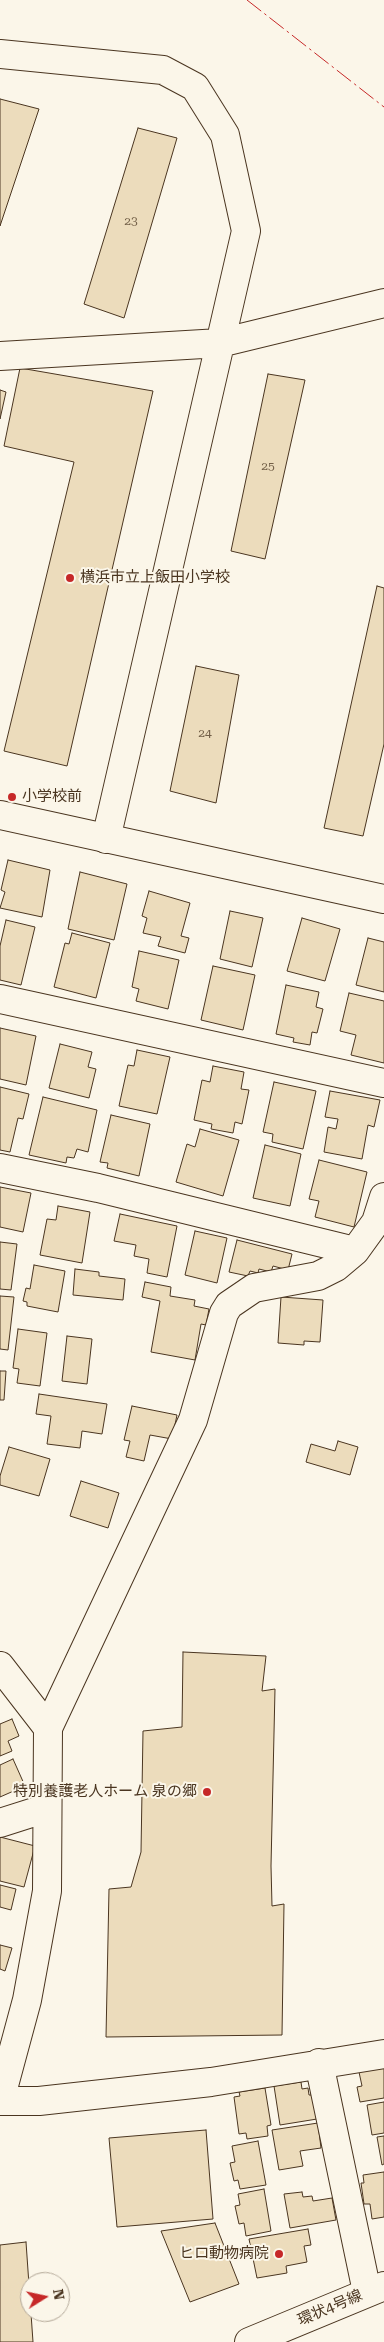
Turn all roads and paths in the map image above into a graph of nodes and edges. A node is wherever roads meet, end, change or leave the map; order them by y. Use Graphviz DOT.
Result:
graph roads {
  1 [pos="0,54"];
  2 [pos="384,303"];
  3 [pos="220,343"];
  4 [pos="0,356"];
  5 [pos="0,815"];
  6 [pos="106,839"];
  7 [pos="384,899"];
  8 [pos="0,999"];
  9 [pos="384,1083"];
  10 [pos="0,1168"];
  11 [pos="384,1197"];
  12 [pos="355,1251"];
  13 [pos="0,1666"];
  14 [pos="48,1728"];
  15 [pos="47,1808"];
  16 [pos="0,1822"];
  17 [pos="384,2054"];
  18 [pos="319,2063"];
  19 [pos="0,2100"];
  20 [pos="376,2289"];
  21 [pos="249,2342"];
  1 -- 3 [label="street"];
  2 -- 3 [label="street"];
  3 -- 4 [label="street"];
  3 -- 6 [label="street"];
  5 -- 6 [label="street"];
  6 -- 7 [label="street"];
  8 -- 9 [label="street"];
  10 -- 12 [label="street"];
  11 -- 12 [label="street"];
  12 -- 14 [label="street"];
  13 -- 14 [label="street"];
  14 -- 15 [label="street"];
  15 -- 16 [label="street"];
  15 -- 19 [label="street"];
  17 -- 18 [label="street"];
  18 -- 19 [label="street"];
  18 -- 20 [label="street"];
  20 -- 21 [label="street, 環状4号線"];
}
